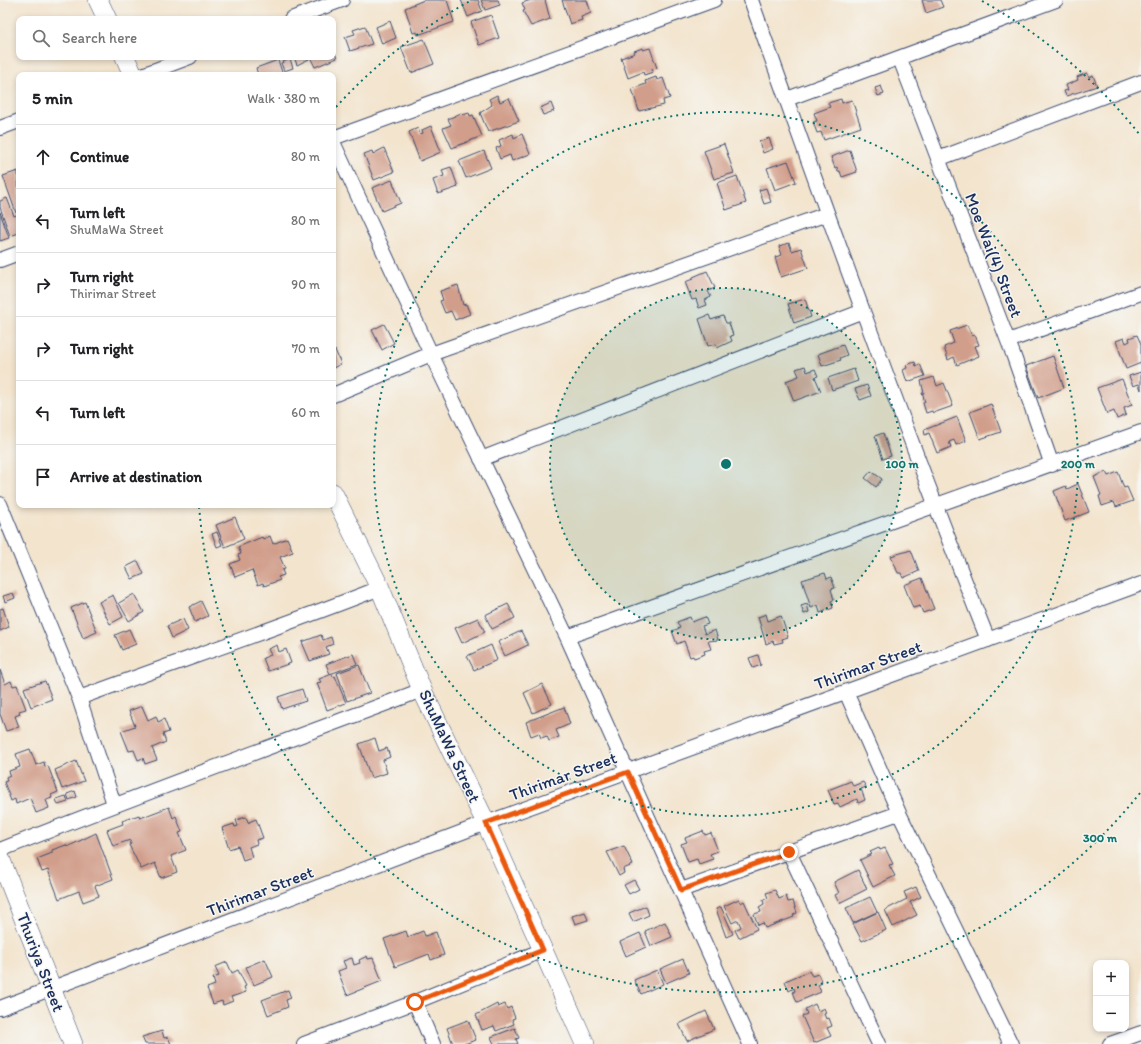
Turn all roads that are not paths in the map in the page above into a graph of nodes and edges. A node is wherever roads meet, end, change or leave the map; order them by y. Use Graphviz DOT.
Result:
graph roads {
  1 [pos="98,0"];
  2 [pos="342,0"];
  3 [pos="714,0"];
  4 [pos="751,0"];
  5 [pos="1056,0"];
  6 [pos="106,16"];
  7 [pos="300,16"];
  8 [pos="900,59"];
  9 [pos="126,60"];
  10 [pos="182,60"];
  11 [pos="132,72"];
  12 [pos="150,72"];
  13 [pos="1141,82"];
  14 [pos="786,99"];
  15 [pos="16,122"];
  16 [pos="0,128"];
  17 [pos="336,137"];
  18 [pos="336,148"];
  19 [pos="938,159"];
  20 [pos="827,214"];
  21 [pos="16,254"];
  22 [pos="0,260"];
  23 [pos="1141,293"];
  24 [pos="863,311"];
  25 [pos="1008,341"];
  26 [pos="431,354"];
  27 [pos="336,394"];
  28 [pos="1141,432"];
  29 [pos="481,459"];
  30 [pos="1052,465"];
  31 [pos="336,499"];
  32 [pos="0,504"];
  33 [pos="935,506"];
  34 [pos="1141,584"];
  35 [pos="380,588"];
  36 [pos="567,637"];
  37 [pos="988,640"];
  38 [pos="422,690"];
  39 [pos="846,692"];
  40 [pos="79,698"];
  41 [pos="628,772"];
  42 [pos="114,804"];
  43 [pos="900,813"];
  44 [pos="486,823"];
  45 [pos="0,850"];
  46 [pos="789,852"];
  47 [pos="0,858"];
  48 [pos="681,890"];
  49 [pos="543,950"];
  50 [pos="52,989"];
  51 [pos="415,1002"];
  52 [pos="0,1008"];
  53 [pos="1141,1033"];
  54 [pos="73,1044"];
  55 [pos="304,1044"];
  56 [pos="433,1044"];
  57 [pos="585,1044"];
  58 [pos="750,1044"];
  59 [pos="879,1044"];
  60 [pos="1011,1044"];
  61 [pos="1110,1044"];
  1 -- 6 [label="street"];
  2 -- 7 [label="street"];
  3 -- 17 [label="street"];
  4 -- 14 [label="street"];
  5 -- 8 [label="street"];
  8 -- 14 [label="street"];
  8 -- 19 [label="street, Moe Wai(4) Street"];
  9 -- 11 [label="street"];
  10 -- 12 [label="street"];
  13 -- 19 [label="street"];
  14 -- 20 [label="street"];
  15 -- 16 [label="street"];
  18 -- 26 [label="street"];
  19 -- 25 [label="street, Moe Wai(4) Street"];
  20 -- 24 [label="street"];
  20 -- 26 [label="street"];
  21 -- 22 [label="street"];
  23 -- 25 [label="street"];
  24 -- 29 [label="street"];
  24 -- 33 [label="street"];
  25 -- 30 [label="street, Moe Wai(4) Street"];
  26 -- 27 [label="street"];
  26 -- 29 [label="street"];
  28 -- 30 [label="street"];
  29 -- 36 [label="street"];
  30 -- 33 [label="street"];
  31 -- 35 [label="street, ShuMaWa Street"];
  32 -- 40 [label="street"];
  33 -- 36 [label="street"];
  33 -- 37 [label="street"];
  34 -- 37 [label="street, Thirimar Street"];
  35 -- 38 [label="street, ShuMaWa Street"];
  35 -- 40 [label="street"];
  36 -- 41 [label="street"];
  37 -- 39 [label="street, Thirimar Street"];
  38 -- 42 [label="street"];
  38 -- 44 [label="street, ShuMaWa Street"];
  39 -- 41 [label="street, Thirimar Street"];
  39 -- 43 [label="street"];
  40 -- 42 [label="street"];
  41 -- 44 [label="street, Thirimar Street"];
  41 -- 48 [label="street"];
  42 -- 45 [label="street"];
  43 -- 46 [label="street"];
  43 -- 60 [label="street"];
  44 -- 49 [label="street, ShuMaWa Street"];
  44 -- 50 [label="street, Thirimar Street"];
  46 -- 48 [label="street"];
  46 -- 59 [label="street"];
  47 -- 50 [label="street, Thuriya Street"];
  48 -- 58 [label="street"];
  49 -- 51 [label="street"];
  49 -- 57 [label="street, ShuMaWa Street"];
  50 -- 52 [label="street, Thirimar Street"];
  50 -- 54 [label="street, Thuriya Street"];
  51 -- 55 [label="street"];
  51 -- 56 [label="street"];
  53 -- 61 [label="street"];
}
